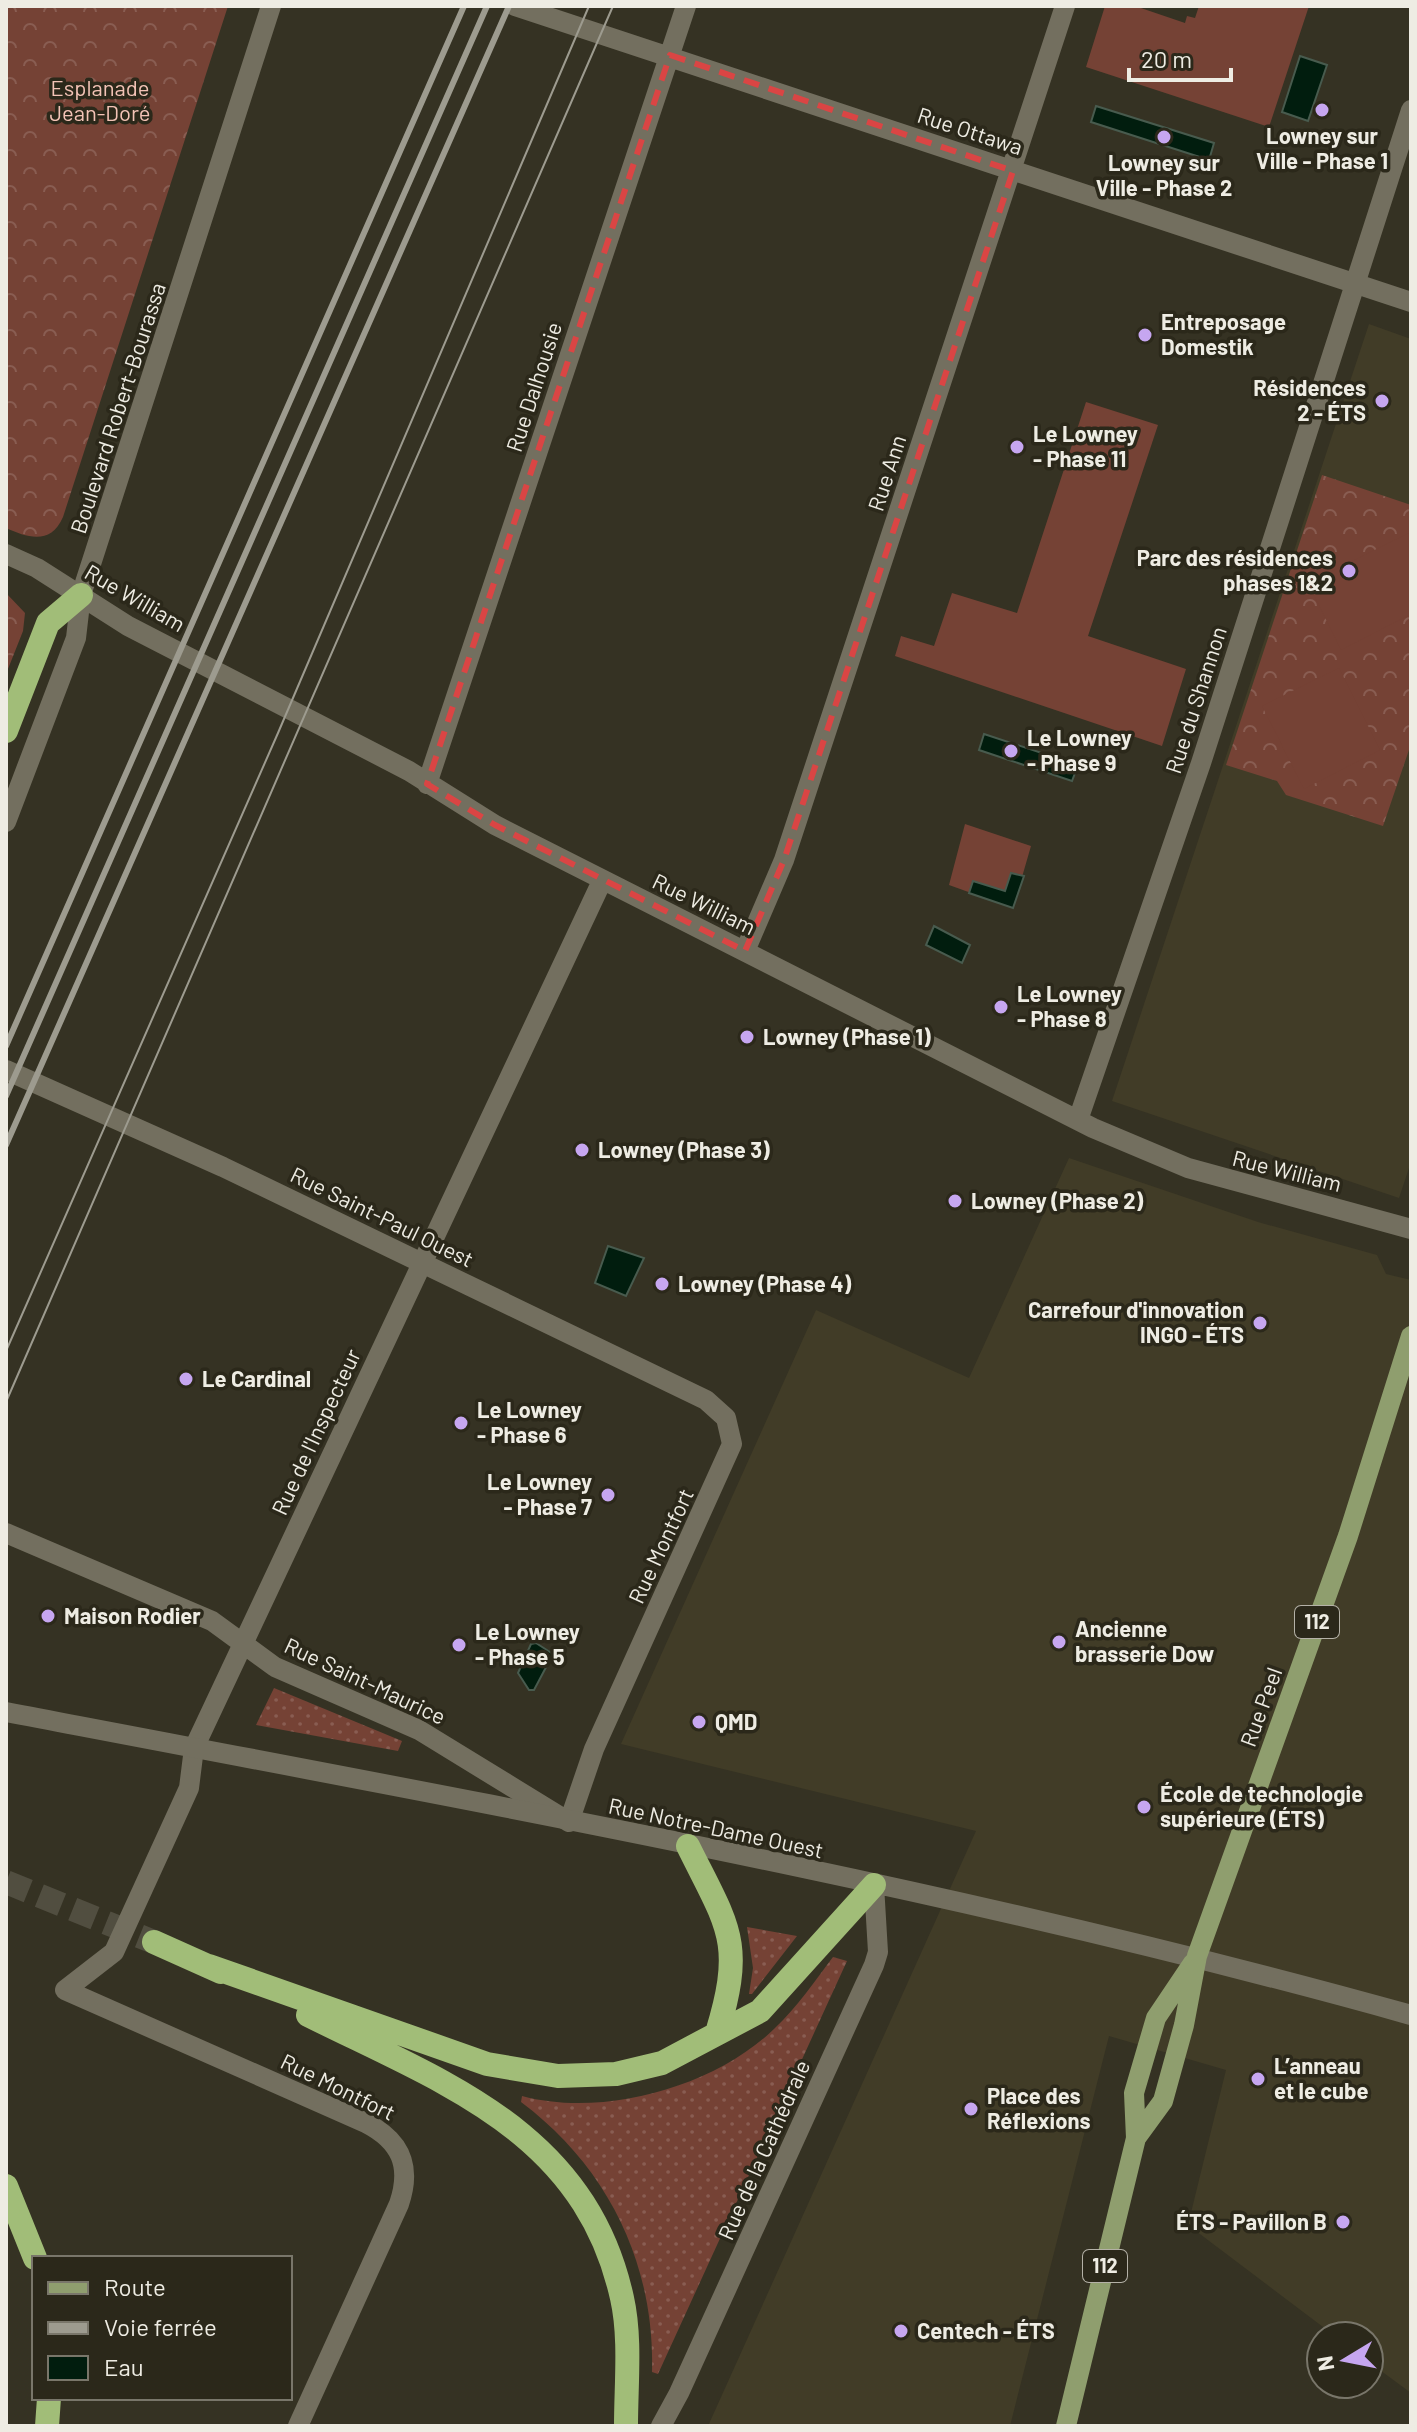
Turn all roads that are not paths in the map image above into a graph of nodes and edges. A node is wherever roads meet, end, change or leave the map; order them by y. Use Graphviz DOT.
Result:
graph roads {
  1 [pos="271,6"];
  2 [pos="515,6"];
  3 [pos="686,6"];
  4 [pos="1065,6"];
  5 [pos="670,55"];
  6 [pos="1411,110"];
  7 [pos="1013,171"];
  8 [pos="1356,283"];
  9 [pos="1411,302"];
  10 [pos="6,554"];
  11 [pos="81,595"];
  12 [pos="6,731"];
  13 [pos="427,784"];
  14 [pos="6,822"];
  15 [pos="602,881"];
  16 [pos="745,951"];
  17 [pos="6,1070"];
  18 [pos="1078,1120"];
  19 [pos="1411,1229"];
  20 [pos="421,1263"];
  21 [pos="1411,1336"];
  22 [pos="727,1422"];
  23 [pos="6,1533"];
  24 [pos="242,1645"];
  25 [pos="6,1712"];
  26 [pos="194,1748"];
  27 [pos="569,1822"];
  28 [pos="688,1846"];
  29 [pos="874,1885"];
  30 [pos="154,1942"];
  31 [pos="1197,1956"];
  32 [pos="209,1966"];
  33 [pos="65,1990"];
  34 [pos="1411,2015"];
  35 [pos="717,2033"];
  36 [pos="1136,2138"];
  37 [pos="6,2186"];
  38 [pos="34,2256"];
  39 [pos="49,2400"];
  40 [pos="47,2426"];
  41 [pos="298,2426"];
  42 [pos="626,2426"];
  43 [pos="661,2426"];
  44 [pos="1066,2426"];
  1 -- 11 [label="street, Boulevard Robert-Bourassa"];
  2 -- 5 [label="street, Rue Ottawa"];
  3 -- 5 [label="street, Rue Dalhousie"];
  4 -- 7 [label="street, Rue Ann"];
  5 -- 7 [label="street, Rue Ottawa"];
  5 -- 13 [label="street, Rue Dalhousie"];
  6 -- 8 [label="street, Rue du Shannon"];
  7 -- 8 [label="street, Rue Ottawa"];
  7 -- 16 [label="street, Rue Ann"];
  8 -- 9 [label="street, Rue Ottawa"];
  8 -- 18 [label="street, Rue du Shannon"];
  10 -- 11 [label="street, Rue William"];
  11 -- 12 [label="highway"];
  11 -- 13 [label="street, Rue William"];
  11 -- 14 [label="street, Boulevard Robert-Bourassa"];
  13 -- 15 [label="street, Rue William"];
  15 -- 16 [label="street, Rue William"];
  15 -- 20 [label="street, Rue de l'Inspecteur"];
  16 -- 18 [label="street, Rue William"];
  17 -- 20 [label="street, Rue Saint-Paul Ouest"];
  18 -- 19 [label="street, Rue William"];
  20 -- 22 [label="street, Rue Saint-Paul Ouest"];
  20 -- 24 [label="street, Rue de l'Inspecteur"];
  21 -- 31 [label="main road, Rue Peel / 112"];
  22 -- 27 [label="street, Rue Montfort"];
  23 -- 24 [label="street, Rue Saint-Maurice"];
  24 -- 26 [label="street, Rue de l'Inspecteur"];
  24 -- 27 [label="street, Rue Saint-Maurice"];
  25 -- 26 [label="street, Rue Notre-Dame Ouest"];
  26 -- 27 [label="street, Rue Notre-Dame Ouest"];
  26 -- 33 [label="street, Rue de l'Inspecteur"];
  27 -- 28 [label="street, Rue Notre-Dame Ouest"];
  28 -- 29 [label="street, Rue Notre-Dame Ouest"];
  28 -- 35 [label="highway"];
  29 -- 31 [label="street, Rue Notre-Dame Ouest"];
  29 -- 35 [label="highway"];
  29 -- 43 [label="street, Rue de la Cathédrale"];
  30 -- 32 [label="highway"];
  31 -- 34 [label="street, Rue Notre-Dame Ouest"];
  31 -- 36 [label="main road, Rue Peel / 112"];
  31 -- 36 [label="main road, Rue Peel / 112"];
  32 -- 35 [label="highway"];
  32 -- 42 [label="highway"];
  33 -- 41 [label="street, Rue Montfort"];
  36 -- 44 [label="main road, Rue Peel / 112"];
  37 -- 38 [label="highway"];
  39 -- 40 [label="highway"];
}
